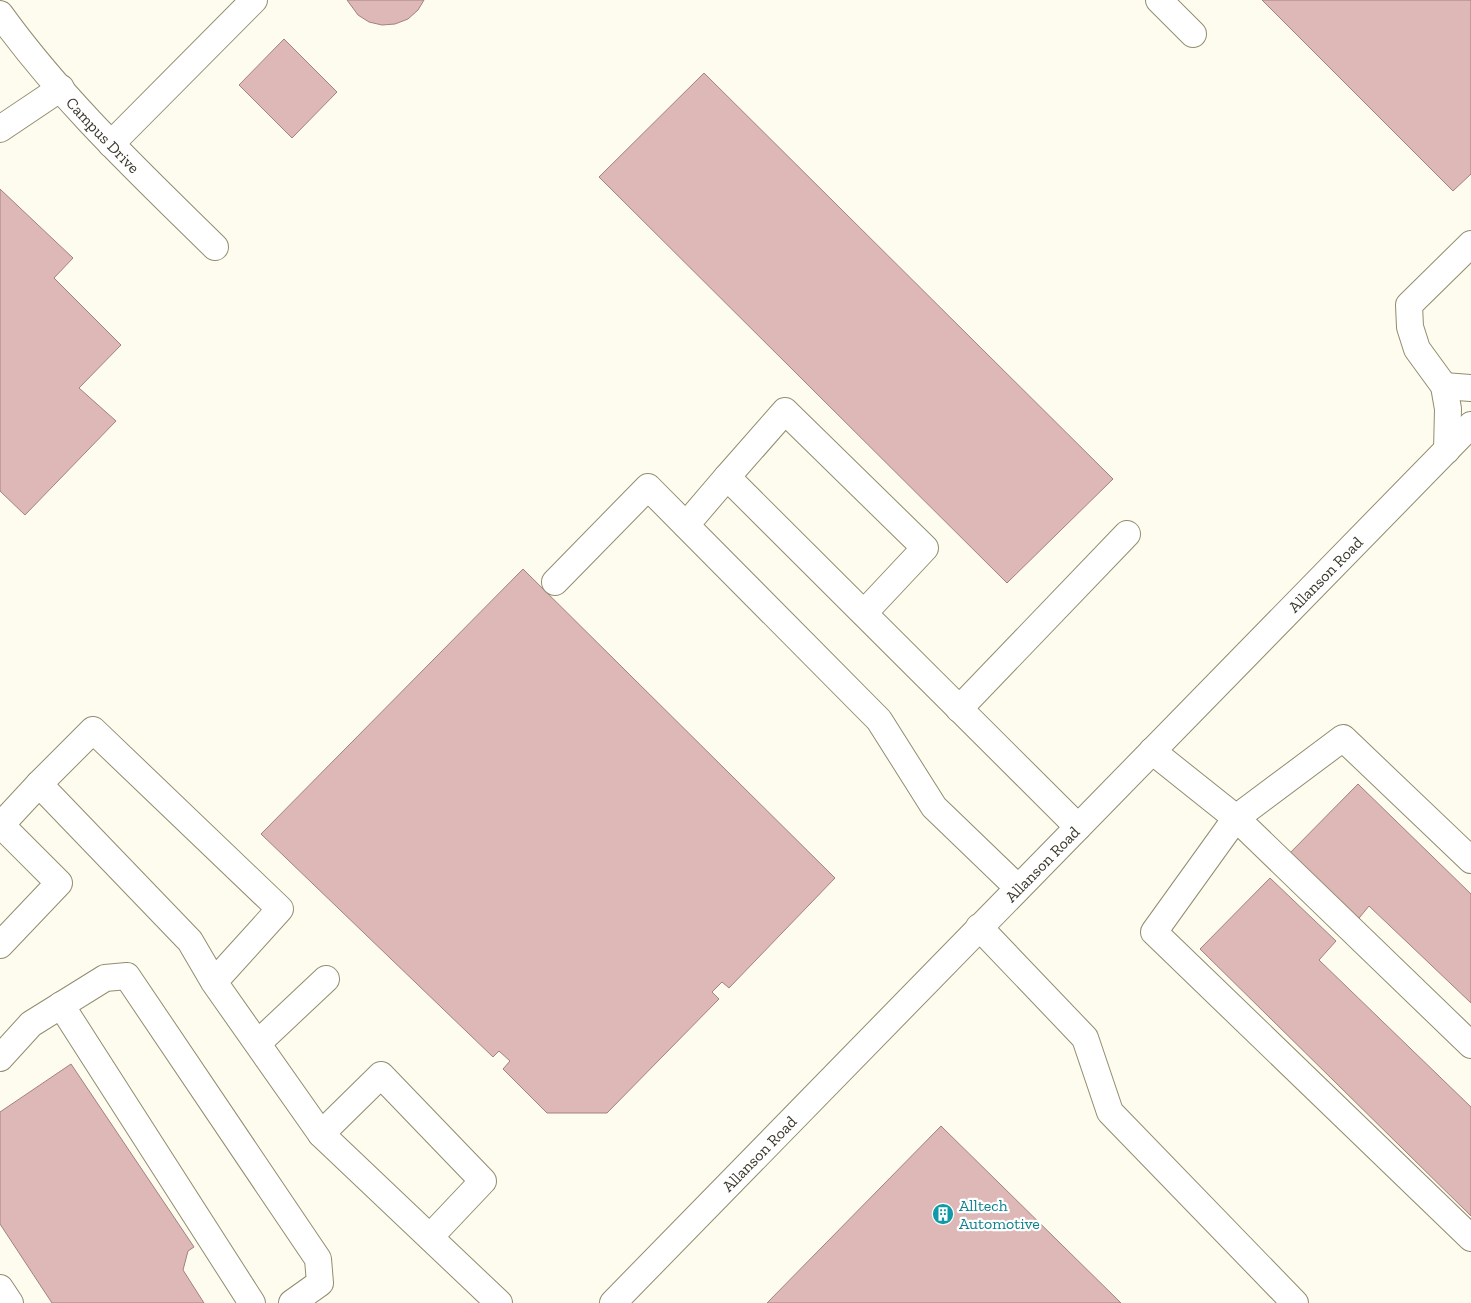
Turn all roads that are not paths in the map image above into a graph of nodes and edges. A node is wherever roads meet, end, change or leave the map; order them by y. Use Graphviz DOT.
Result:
graph roads {
  1 [pos="254,0"];
  2 [pos="1159,0"];
  3 [pos="0,14"];
  4 [pos="1193,34"];
  5 [pos="61,88"];
  6 [pos="0,129"];
  7 [pos="111,144"];
  8 [pos="1471,244"];
  9 [pos="215,248"];
  10 [pos="1444,386"];
  11 [pos="1471,388"];
  12 [pos="1471,425"];
  13 [pos="1447,450"];
  14 [pos="727,476"];
  15 [pos="686,525"];
  16 [pos="1127,534"];
  17 [pos="555,582"];
  18 [pos="864,613"];
  19 [pos="959,708"];
  20 [pos="1152,751"];
  21 [pos="39,784"];
  22 [pos="1236,818"];
  23 [pos="0,825"];
  24 [pos="1078,827"];
  25 [pos="1471,860"];
  26 [pos="1018,888"];
  27 [pos="980,927"];
  28 [pos="0,945"];
  29 [pos="326,979"];
  30 [pos="214,982"];
  31 [pos="61,1005"];
  32 [pos="258,1043"];
  33 [pos="1471,1045"];
  34 [pos="0,1058"];
  35 [pos="321,1134"];
  36 [pos="430,1237"];
  37 [pos="1471,1238"];
  38 [pos="0,1288"];
  39 [pos="10,1303"];
  40 [pos="252,1303"];
  41 [pos="292,1303"];
  42 [pos="499,1303"];
  43 [pos="614,1303"];
  44 [pos="1295,1303"];
  1 -- 7 [label="street"];
  2 -- 4 [label="street"];
  3 -- 5 [label="street, Campus Drive"];
  5 -- 6 [label="street"];
  5 -- 7 [label="street, Campus Drive"];
  7 -- 9 [label="street, Campus Drive"];
  8 -- 10 [label="street"];
  10 -- 11 [label="street"];
  10 -- 13 [label="street"];
  12 -- 13 [label="street, Allanson Road"];
  13 -- 20 [label="street, Allanson Road"];
  14 -- 15 [label="street"];
  14 -- 18 [label="street"];
  14 -- 18 [label="street"];
  15 -- 17 [label="street"];
  15 -- 26 [label="street"];
  16 -- 19 [label="street"];
  18 -- 19 [label="street"];
  19 -- 24 [label="street"];
  20 -- 22 [label="street"];
  20 -- 24 [label="street, Allanson Road"];
  21 -- 23 [label="street"];
  21 -- 30 [label="street"];
  21 -- 30 [label="street"];
  22 -- 25 [label="street"];
  22 -- 33 [label="street"];
  22 -- 37 [label="street"];
  23 -- 28 [label="street"];
  24 -- 26 [label="street, Allanson Road"];
  26 -- 27 [label="street, Allanson Road"];
  27 -- 43 [label="street, Allanson Road"];
  27 -- 44 [label="street"];
  29 -- 32 [label="street"];
  30 -- 32 [label="street"];
  31 -- 34 [label="street"];
  31 -- 40 [label="street"];
  31 -- 41 [label="street"];
  32 -- 35 [label="street"];
  35 -- 36 [label="street"];
  35 -- 36 [label="street"];
  36 -- 42 [label="street"];
  38 -- 39 [label="street"];
}
